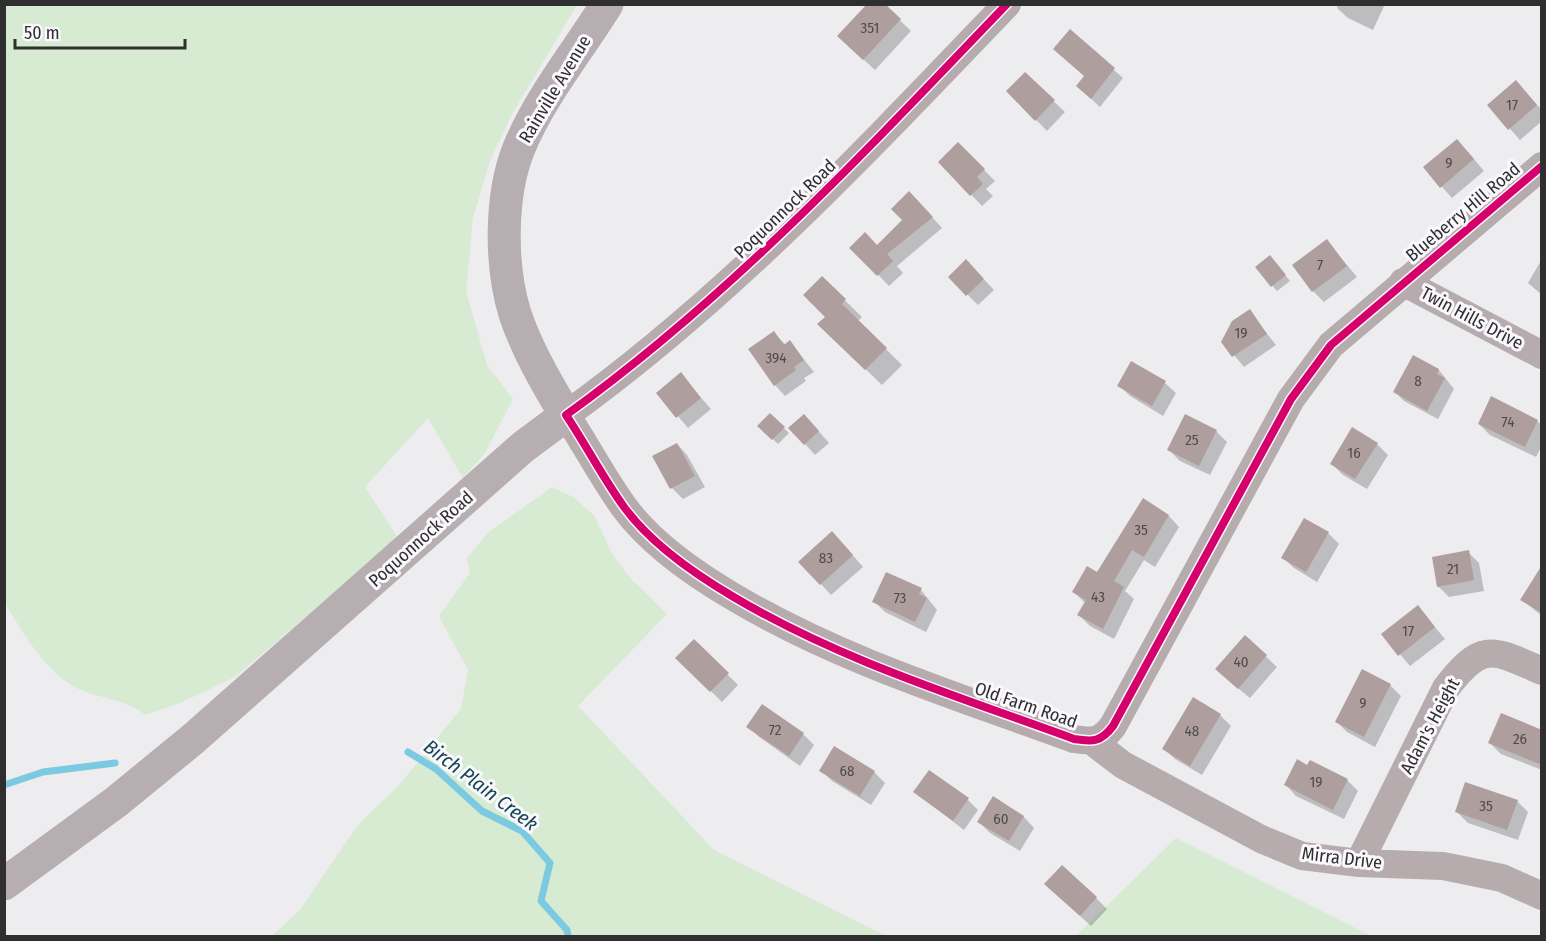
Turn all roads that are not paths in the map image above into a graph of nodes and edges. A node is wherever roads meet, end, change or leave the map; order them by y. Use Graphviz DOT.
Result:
graph roads {
  1 [pos="607,4"];
  2 [pos="1007,4"];
  3 [pos="1542,165"];
  4 [pos="1403,282"];
  5 [pos="1542,355"];
  6 [pos="566,415"];
  7 [pos="1542,671"];
  8 [pos="1094,742"];
  9 [pos="1359,863"];
  10 [pos="4,884"];
  11 [pos="1542,896"];
  1 -- 6 [label="main road, Rainville Avenue"];
  2 -- 6 [label="street, Poquonnock Road"];
  3 -- 4 [label="street, Blueberry Hill Road"];
  4 -- 5 [label="street, Twin Hills Drive"];
  4 -- 8 [label="street, Old Farm Road"];
  6 -- 8 [label="street, Old Farm Road"];
  6 -- 10 [label="main road, Poquonnock Road"];
  7 -- 9 [label="street, Adam's Height"];
  8 -- 9 [label="street, Mirra Drive"];
  9 -- 11 [label="street, Mirra Drive"];
}
